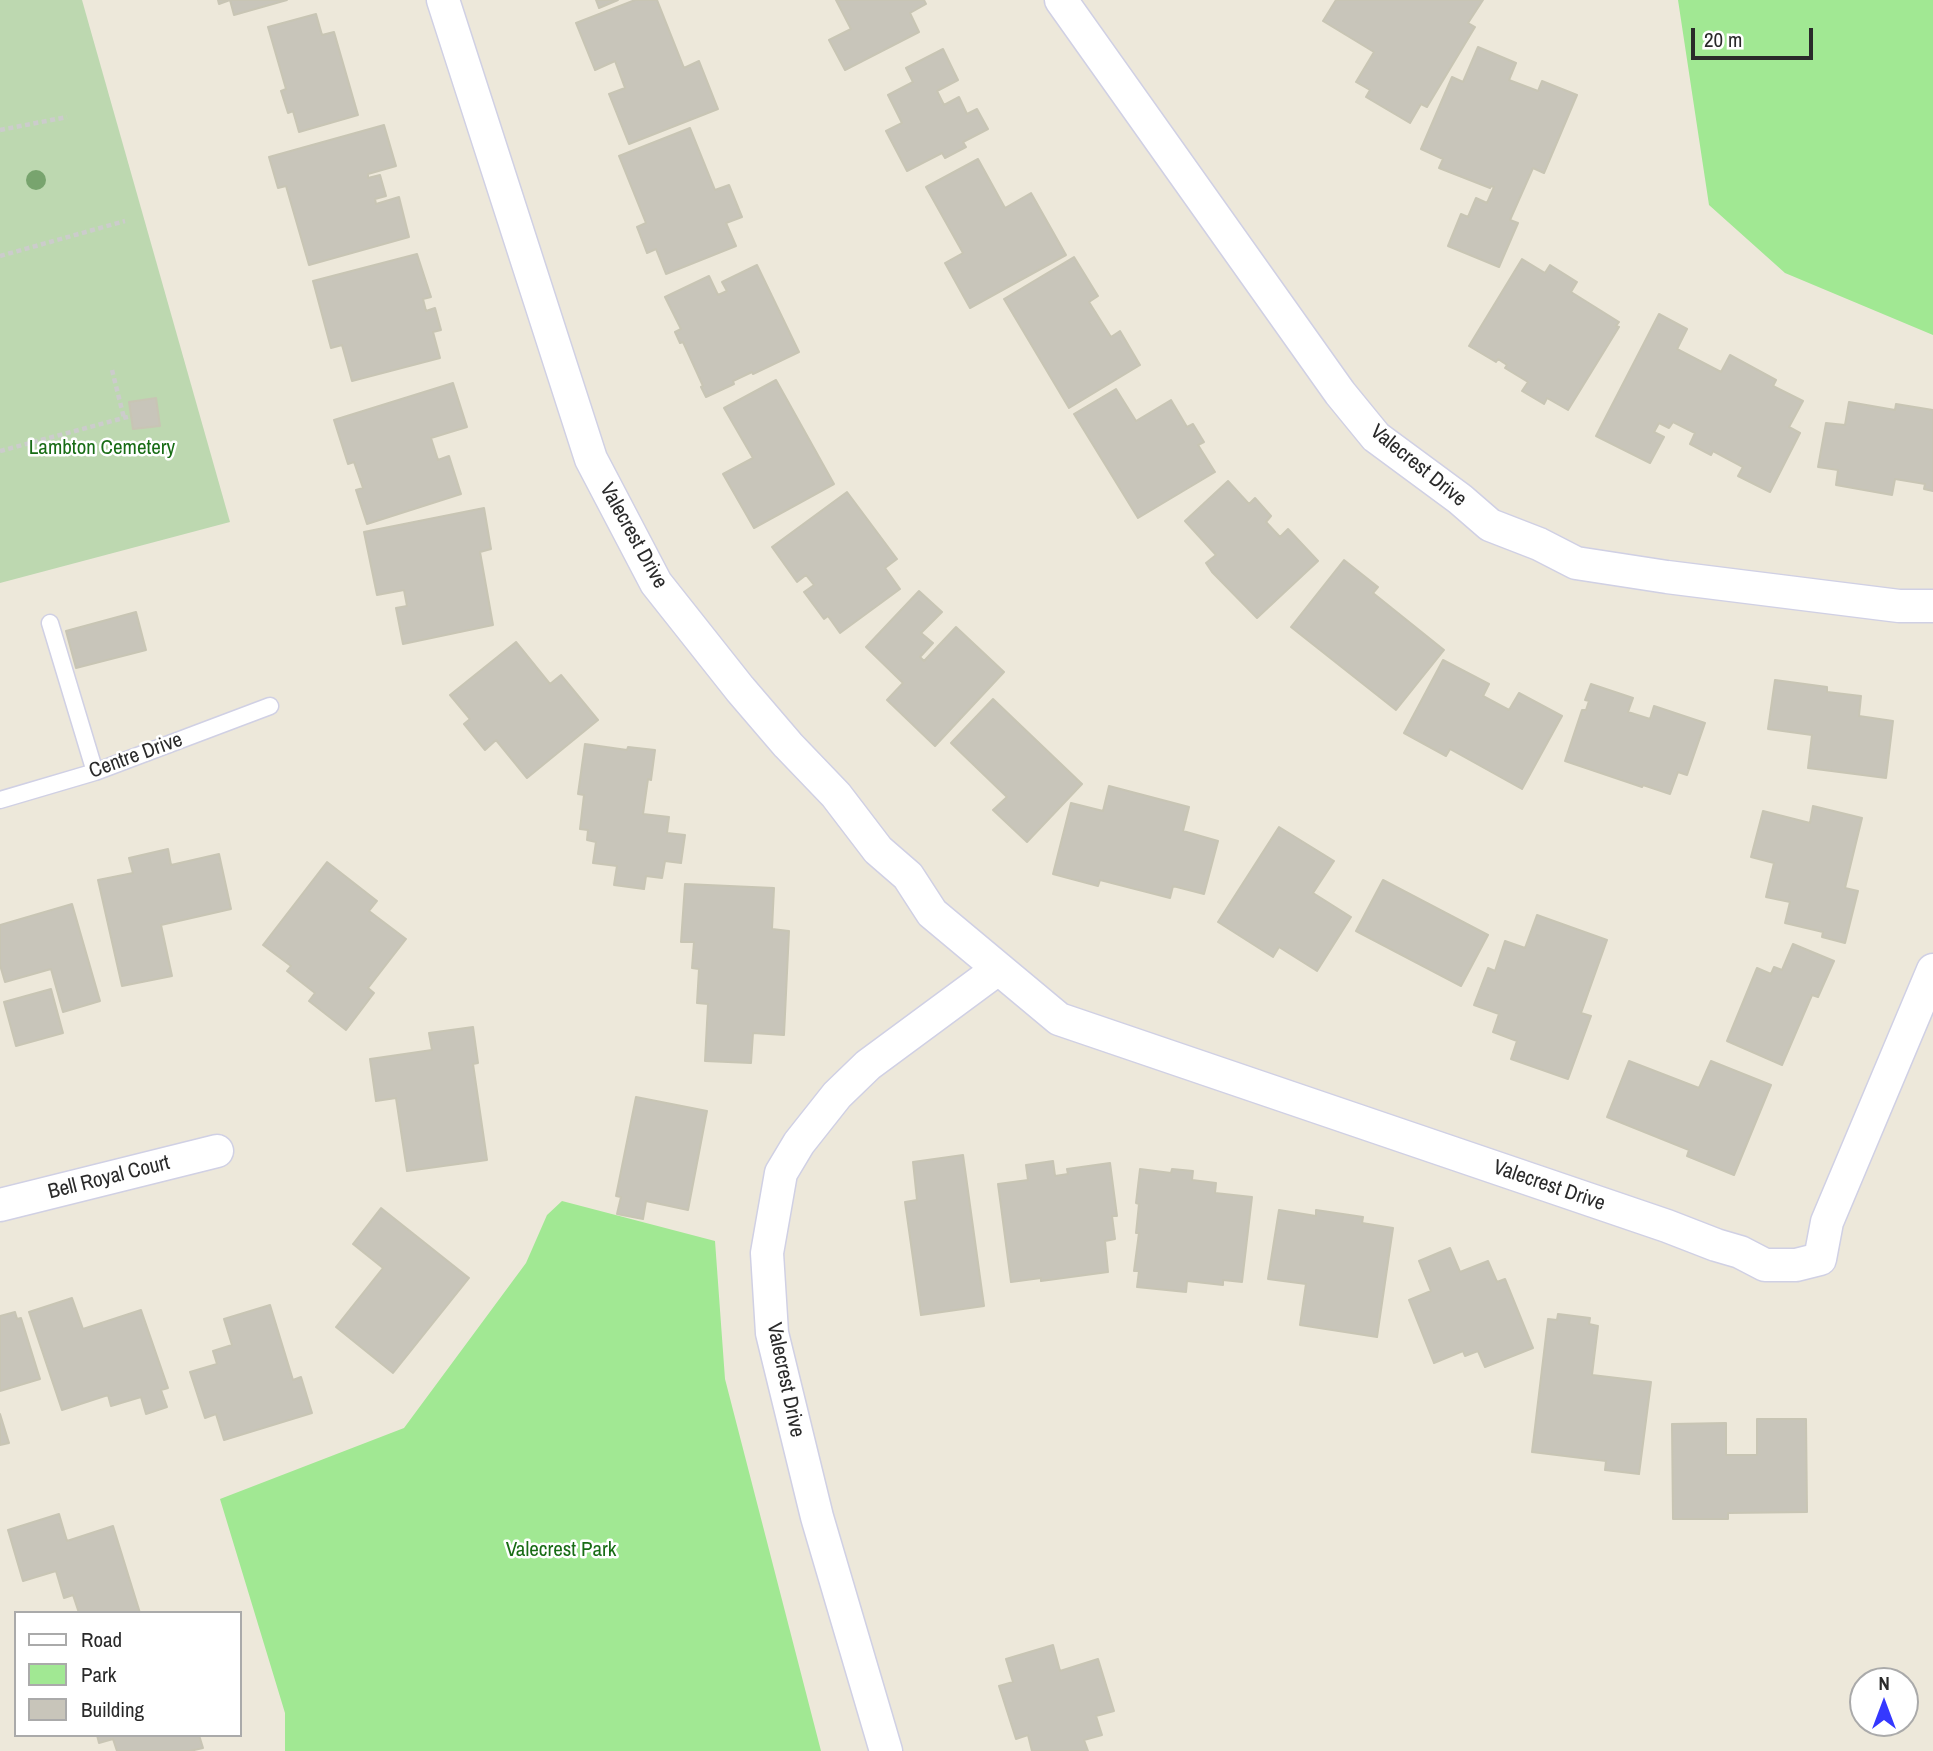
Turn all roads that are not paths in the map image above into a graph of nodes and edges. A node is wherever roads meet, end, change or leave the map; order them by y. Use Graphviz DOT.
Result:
graph roads {
  1 [pos="443,0"];
  2 [pos="1061,0"];
  3 [pos="1933,606"];
  4 [pos="50,623"];
  5 [pos="270,706"];
  6 [pos="96,772"];
  7 [pos="0,800"];
  8 [pos="998,969"];
  9 [pos="1933,970"];
  10 [pos="217,1151"];
  11 [pos="0,1205"];
  12 [pos="886,1751"];
  1 -- 8 [label="street, Valecrest Drive"];
  2 -- 3 [label="street, Valecrest Drive"];
  4 -- 6 [label="lane"];
  5 -- 6 [label="lane, Centre Drive"];
  6 -- 7 [label="lane, Centre Drive"];
  8 -- 9 [label="street, Valecrest Drive"];
  8 -- 12 [label="street, Valecrest Drive"];
  10 -- 11 [label="street, Bell Royal Court"];
}
